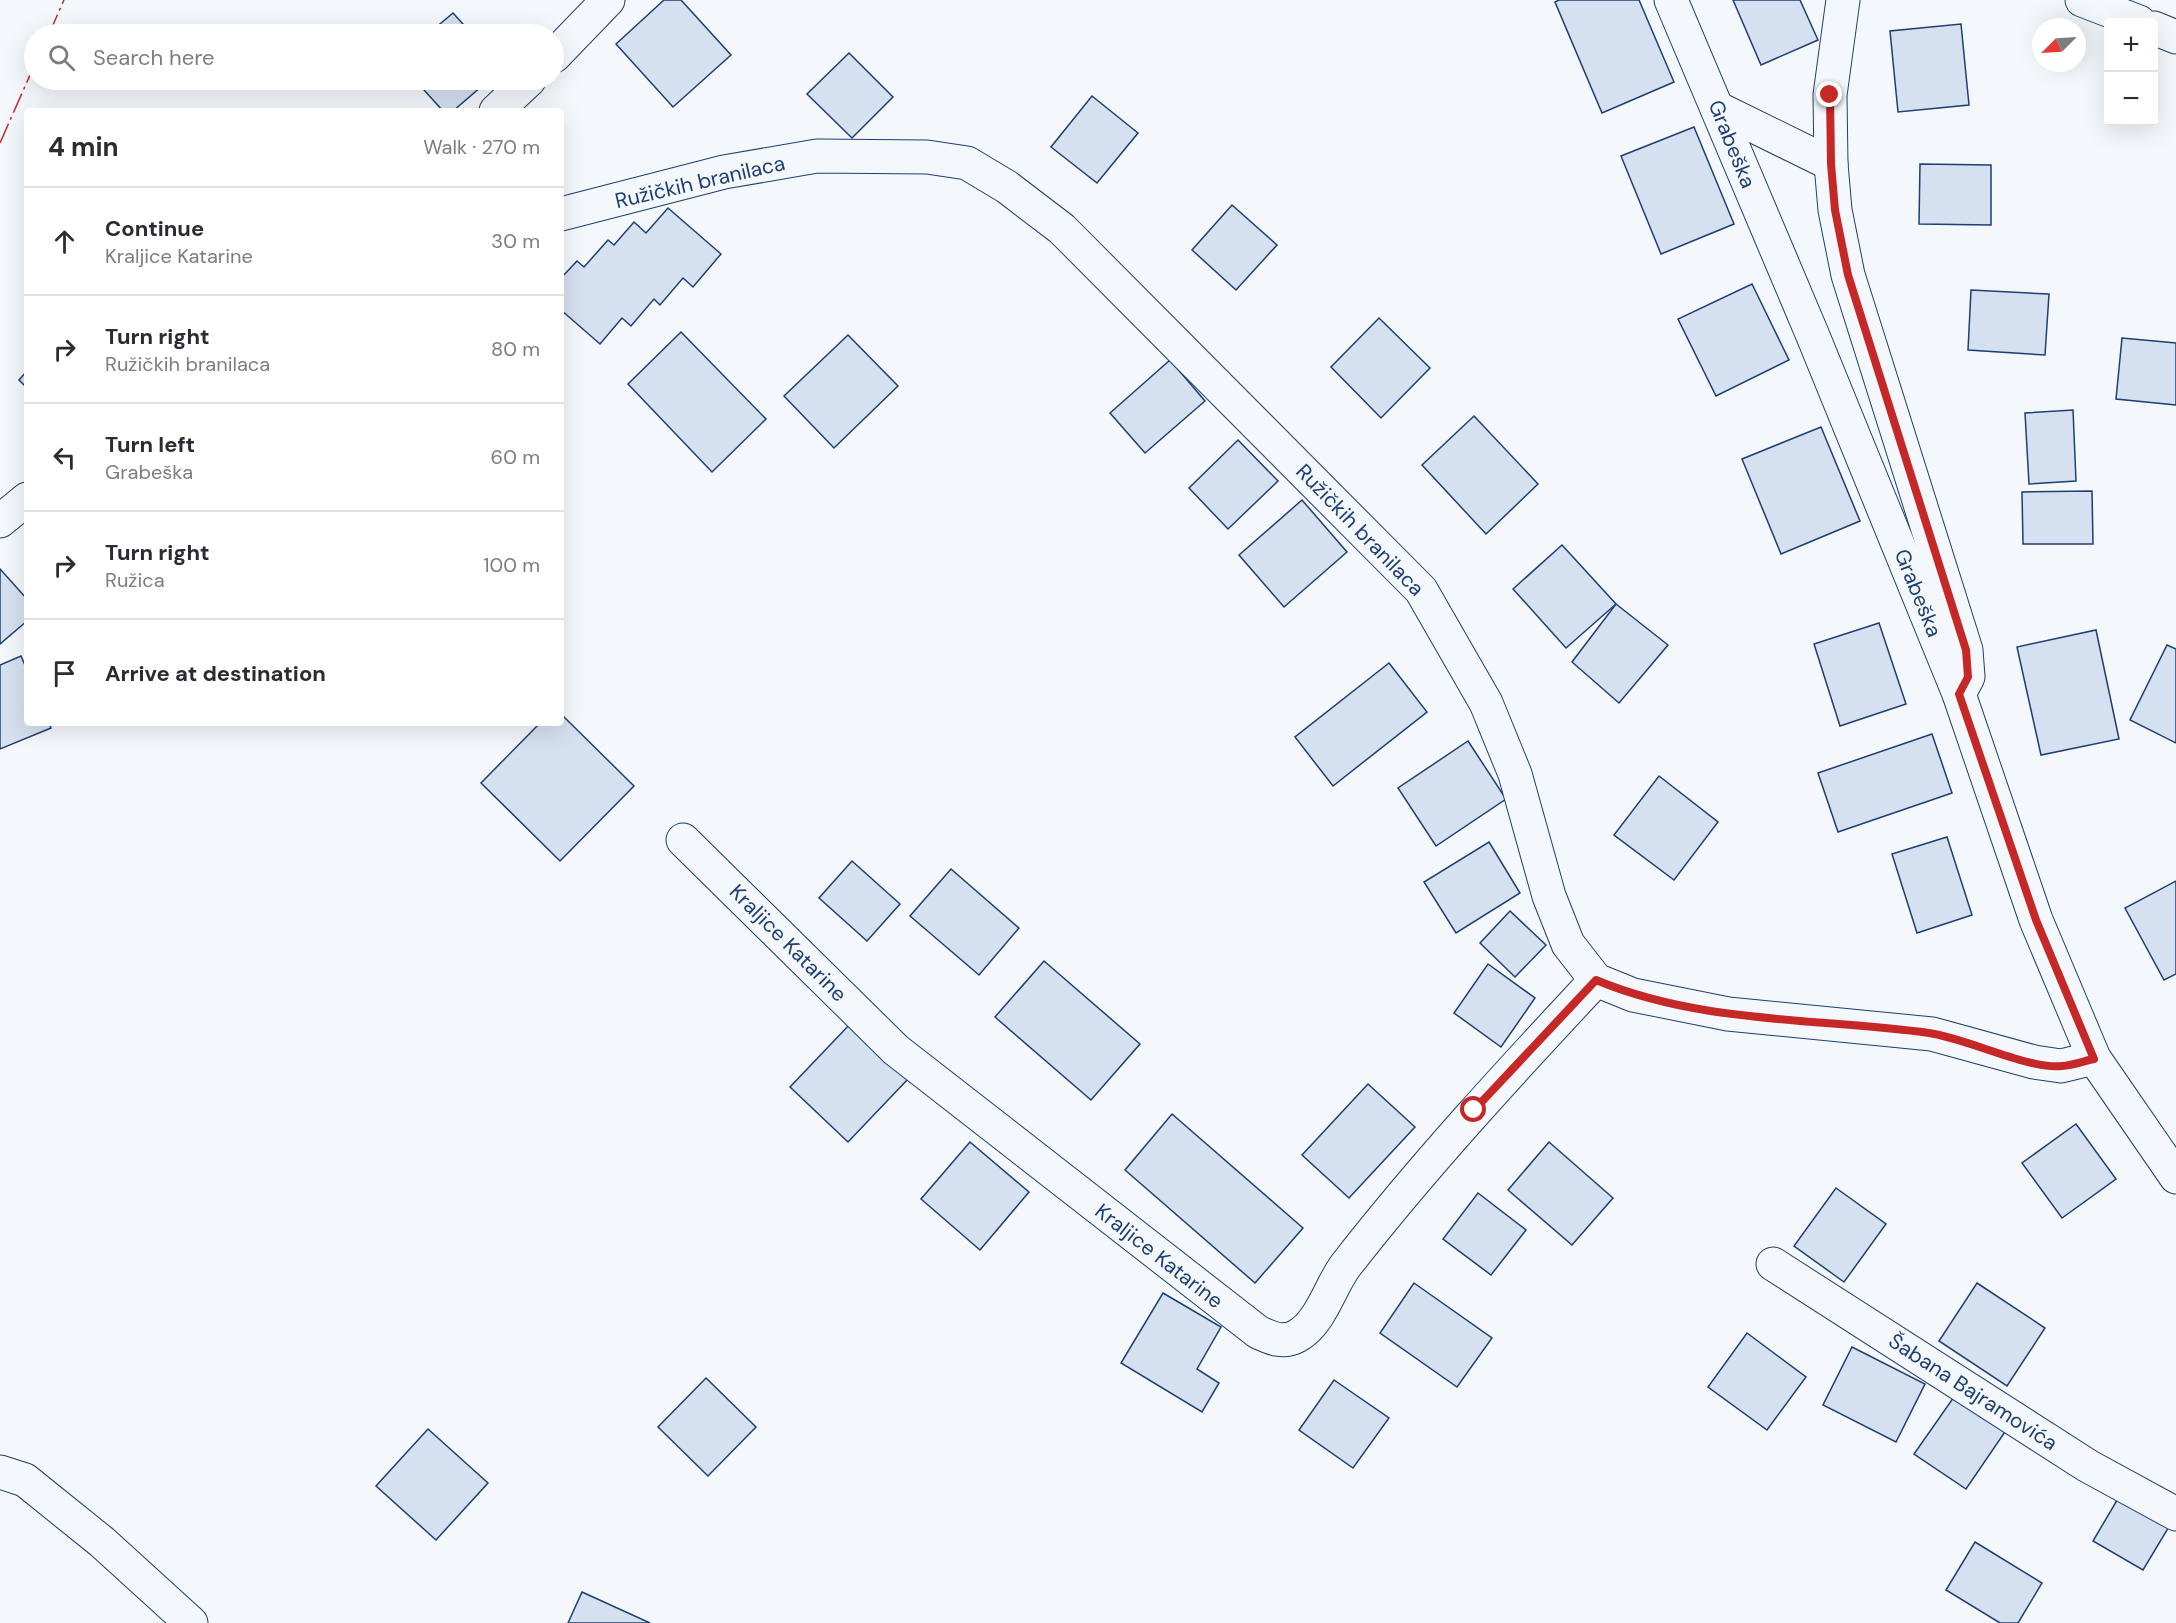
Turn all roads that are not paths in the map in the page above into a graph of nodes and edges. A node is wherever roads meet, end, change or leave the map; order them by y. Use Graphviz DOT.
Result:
graph roads {
  1 [pos="608,0"];
  2 [pos="1671,0"];
  3 [pos="1843,0"];
  4 [pos="2082,0"];
  5 [pos="2129,18"];
  6 [pos="2158,30"];
  7 [pos="2176,37"];
  8 [pos="564,46"];
  9 [pos="518,90"];
  10 [pos="499,108"];
  11 [pos="1718,108"];
  12 [pos="1831,164"];
  13 [pos="564,213"];
  14 [pos="24,501"];
  15 [pos="0,521"];
  16 [pos="1959,694"];
  17 [pos="683,840"];
  18 [pos="1596,980"];
  19 [pos="2094,1059"];
  20 [pos="2171,1158"];
  21 [pos="1773,1264"];
  22 [pos="0,1472"];
  23 [pos="2176,1514"];
  24 [pos="191,1623"];
  1 -- 8 [label="street"];
  2 -- 11 [label="street, Grabeška"];
  3 -- 12 [label="street"];
  4 -- 5 [label="street"];
  6 -- 7 [label="street"];
  9 -- 10 [label="street"];
  11 -- 12 [label="street"];
  11 -- 16 [label="street, Grabeška"];
  12 -- 16 [label="street"];
  13 -- 18 [label="street, Ružičkih branilaca"];
  14 -- 15 [label="street"];
  16 -- 19 [label="street, Grabeška"];
  17 -- 18 [label="street, Kraljice Katarine"];
  18 -- 19 [label="street"];
  19 -- 20 [label="street, Grabeška"];
  21 -- 23 [label="street, Šabana Bajramovića"];
  22 -- 24 [label="street"];
}
